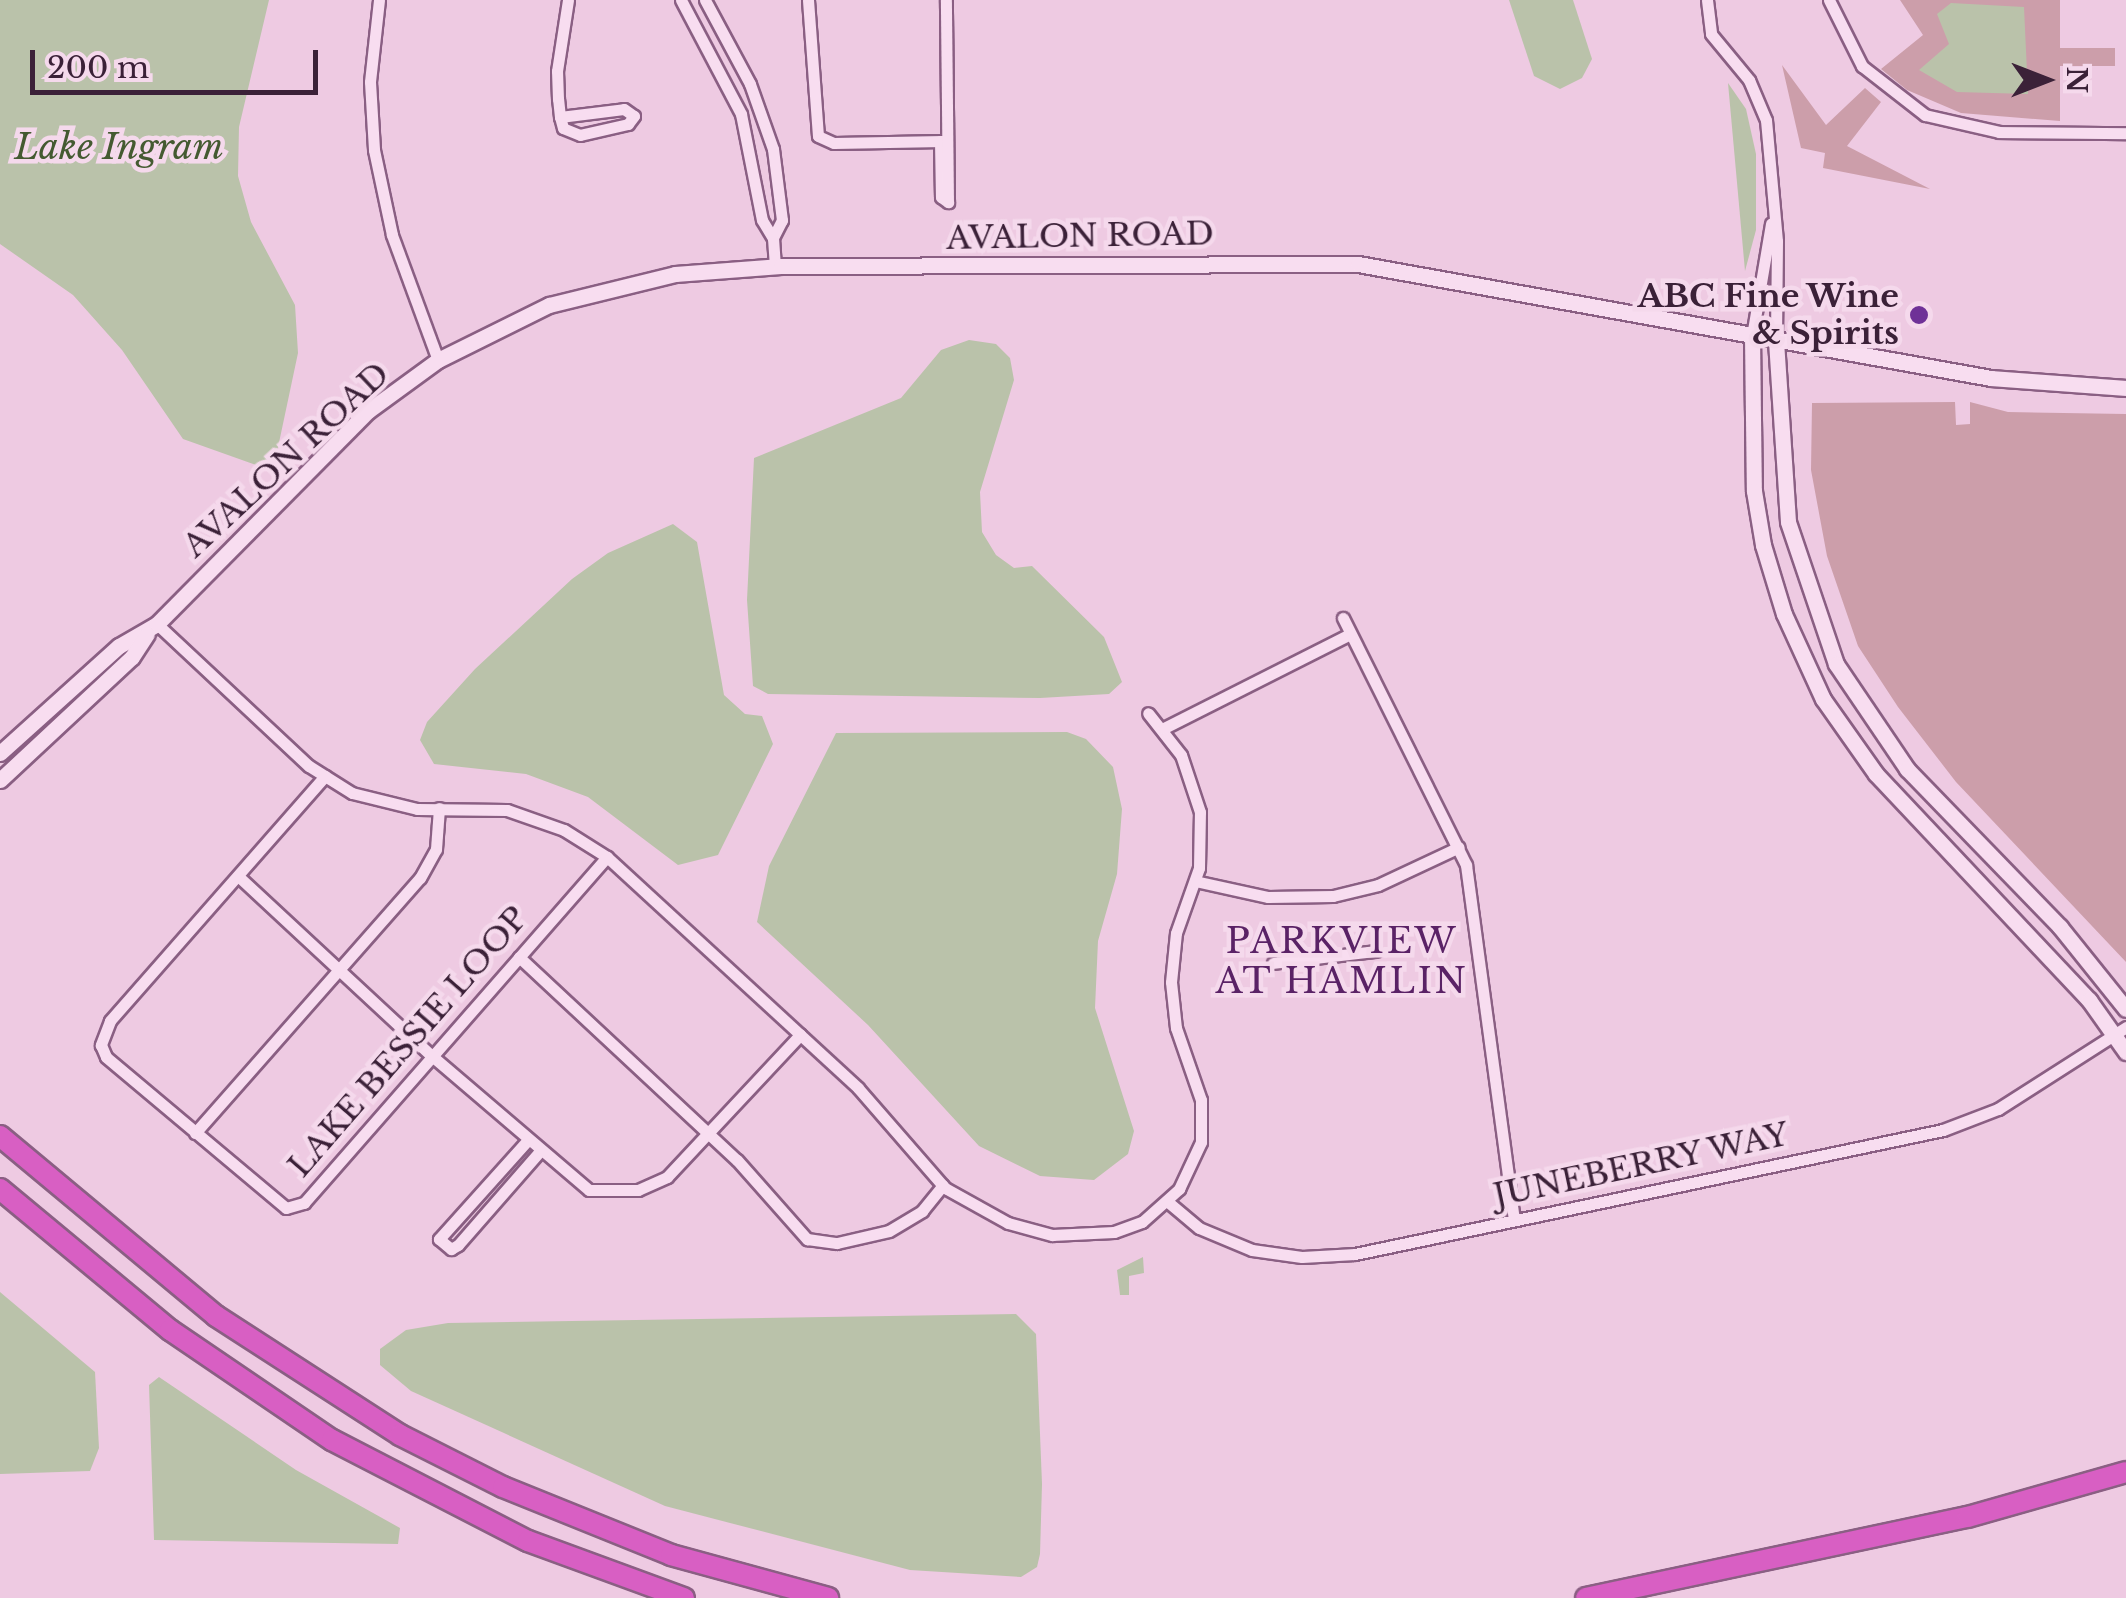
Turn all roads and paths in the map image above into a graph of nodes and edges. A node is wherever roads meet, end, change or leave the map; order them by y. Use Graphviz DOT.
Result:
graph roads {
  1 [pos="379,0"];
  2 [pos="568,0"];
  3 [pos="681,0"];
  4 [pos="706,0"];
  5 [pos="808,0"];
  6 [pos="946,0"];
  7 [pos="1707,0"];
  8 [pos="1828,0"];
  9 [pos="560,116"];
  10 [pos="2126,133"];
  11 [pos="1773,180"];
  12 [pos="773,238"];
  13 [pos="775,266"];
  14 [pos="1752,336"];
  15 [pos="1776,340"];
  16 [pos="438,360"];
  17 [pos="2126,388"];
  18 [pos="1342,618"];
  19 [pos="153,627"];
  20 [pos="1350,634"];
  21 [pos="1148,713"];
  22 [pos="1164,728"];
  23 [pos="0,753"];
  24 [pos="325,776"];
  25 [pos="0,780"];
  26 [pos="439,808"];
  27 [pos="1459,847"];
  28 [pos="606,857"];
  29 [pos="238,876"];
  30 [pos="1195,881"];
  31 [pos="1375,951"];
  32 [pos="519,958"];
  33 [pos="1273,963"];
  34 [pos="339,970"];
  35 [pos="2126,1009"];
  36 [pos="2120,1030"];
  37 [pos="800,1034"];
  38 [pos="2126,1052"];
  39 [pos="432,1056"];
  40 [pos="195,1134"];
  41 [pos="709,1134"];
  42 [pos="0,1136"];
  43 [pos="527,1141"];
  44 [pos="539,1152"];
  45 [pos="943,1186"];
  46 [pos="0,1189"];
  47 [pos="1168,1202"];
  48 [pos="1514,1220"];
  49 [pos="2125,1472"];
  50 [pos="684,1598"];
  51 [pos="828,1598"];
  52 [pos="1586,1598"];
  1 -- 16 [label="street"];
  2 -- 9 [label="street"];
  3 -- 12 [label="street"];
  4 -- 12 [label="street"];
  5 -- 6 [label="street"];
  7 -- 11 [label="street"];
  8 -- 10 [label="street"];
  9 -- 9 [label="street"];
  11 -- 14 [label="street"];
  11 -- 15 [label="street"];
  12 -- 13 [label="street"];
  13 -- 14 [label="main road, AVALON ROAD"];
  13 -- 16 [label="main road, AVALON ROAD"];
  14 -- 15 [label="main road, AVALON ROAD"];
  14 -- 36 [label="main road"];
  15 -- 17 [label="main road, AVALON ROAD"];
  15 -- 35 [label="main road"];
  16 -- 19 [label="main road, AVALON ROAD"];
  18 -- 20 [label="street"];
  19 -- 23 [label="main road, AVALON ROAD"];
  19 -- 24 [label="street"];
  19 -- 25 [label="main road, AVALON ROAD"];
  20 -- 22 [label="street"];
  20 -- 27 [label="street"];
  21 -- 22 [label="street"];
  22 -- 30 [label="street"];
  24 -- 26 [label="street"];
  24 -- 29 [label="street, LAKE BESSIE LOOP"];
  26 -- 28 [label="street"];
  26 -- 34 [label="street"];
  27 -- 30 [label="street"];
  27 -- 48 [label="street"];
  28 -- 32 [label="street, LAKE BESSIE LOOP"];
  28 -- 37 [label="street"];
  29 -- 34 [label="street"];
  29 -- 40 [label="street, LAKE BESSIE LOOP"];
  30 -- 47 [label="street"];
  31 -- 33 [label="street"];
  32 -- 39 [label="street, LAKE BESSIE LOOP"];
  32 -- 41 [label="street"];
  34 -- 39 [label="street"];
  34 -- 40 [label="street"];
  36 -- 38 [label="main road"];
  36 -- 48 [label="street, JUNEBERRY WAY"];
  37 -- 41 [label="street"];
  37 -- 45 [label="street"];
  39 -- 40 [label="street, LAKE BESSIE LOOP"];
  39 -- 43 [label="street"];
  41 -- 44 [label="street"];
  41 -- 45 [label="street"];
  42 -- 51 [label="highway"];
  43 -- 44 [label="street"];
  43 -- 44 [label="street"];
  45 -- 47 [label="street"];
  46 -- 50 [label="highway"];
  47 -- 48 [label="street, JUNEBERRY WAY"];
  49 -- 52 [label="highway"];
}
